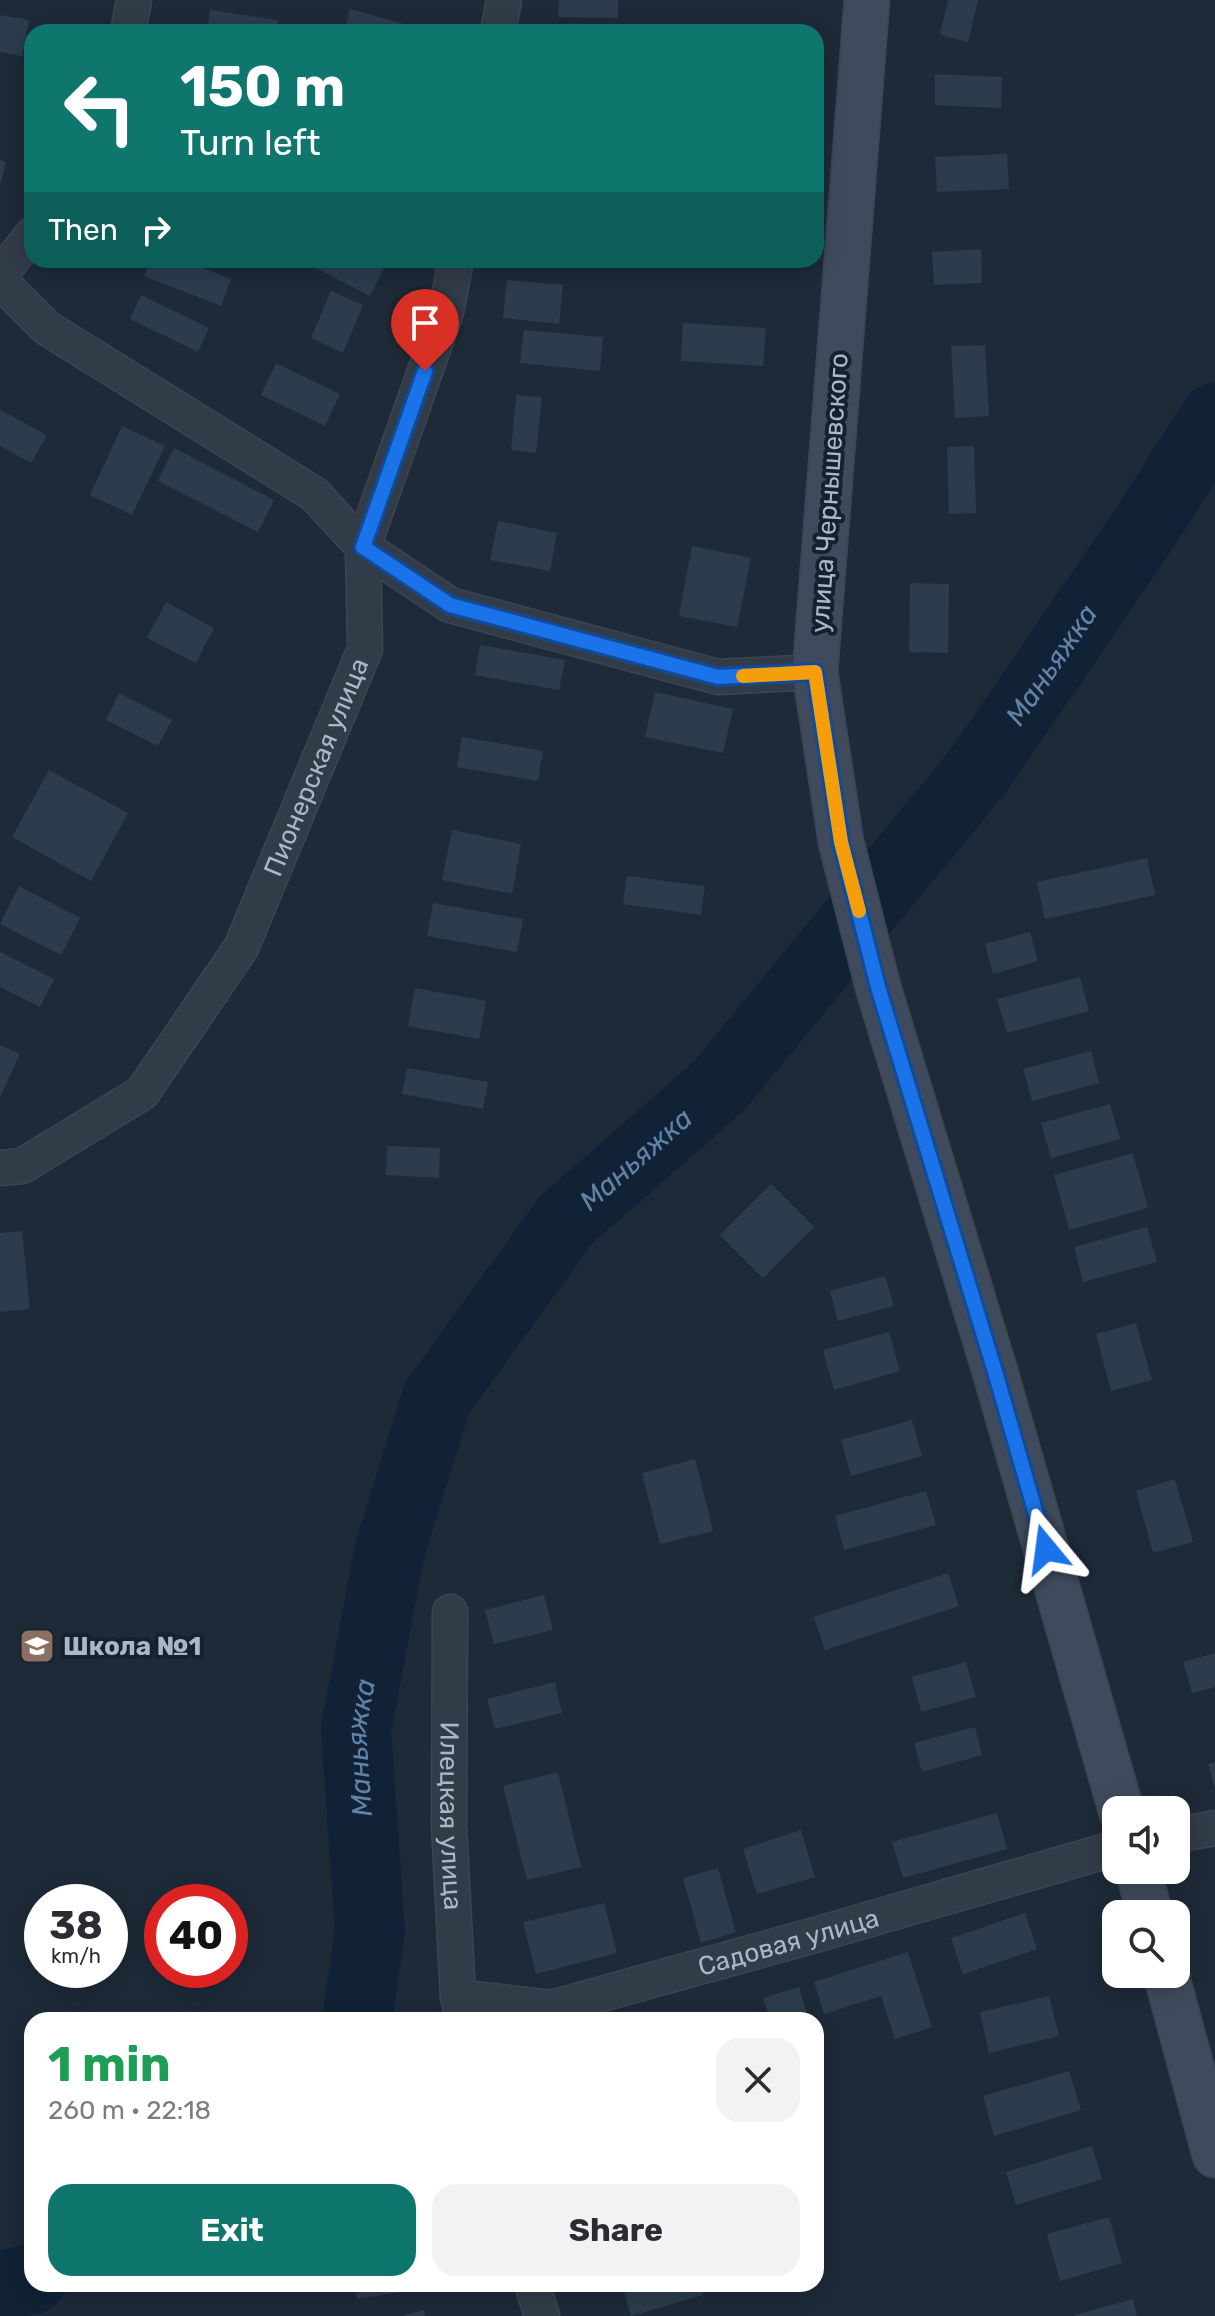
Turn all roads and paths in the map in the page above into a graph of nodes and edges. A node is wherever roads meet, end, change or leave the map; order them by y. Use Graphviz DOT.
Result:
graph roads {
  1 [pos="134,0"];
  2 [pos="504,0"];
  3 [pos="867,0"];
  4 [pos="130,24"];
  5 [pos="500,24"];
  6 [pos="24,245"];
  7 [pos="454,268"];
  8 [pos="0,275"];
  9 [pos="0,281"];
  10 [pos="363,547"];
  11 [pos="815,672"];
  12 [pos="0,1168"];
  13 [pos="450,1612"];
  14 [pos="1117,1796"];
  15 [pos="1215,1828"];
  16 [pos="1190,1832"];
  17 [pos="1102,1852"];
  18 [pos="1170,1988"];
  19 [pos="461,2008"];
  20 [pos="1215,2155"];
  21 [pos="534,2292"];
  22 [pos="542,2316"];
  1 -- 4 [label="street"];
  2 -- 5 [label="street"];
  3 -- 11 [label="street, улица Чернышевского"];
  6 -- 8 [label="street"];
  7 -- 10 [label="street, Пионерская улица"];
  9 -- 10 [label="street"];
  10 -- 11 [label="street"];
  10 -- 12 [label="street, Пионерская улица"];
  11 -- 14 [label="street, улица Чернышевского"];
  13 -- 19 [label="street, Илецкая улица"];
  15 -- 16 [label="street"];
  17 -- 19 [label="street, Садовая улица"];
  18 -- 20 [label="street"];
  21 -- 22 [label="street"];
}
